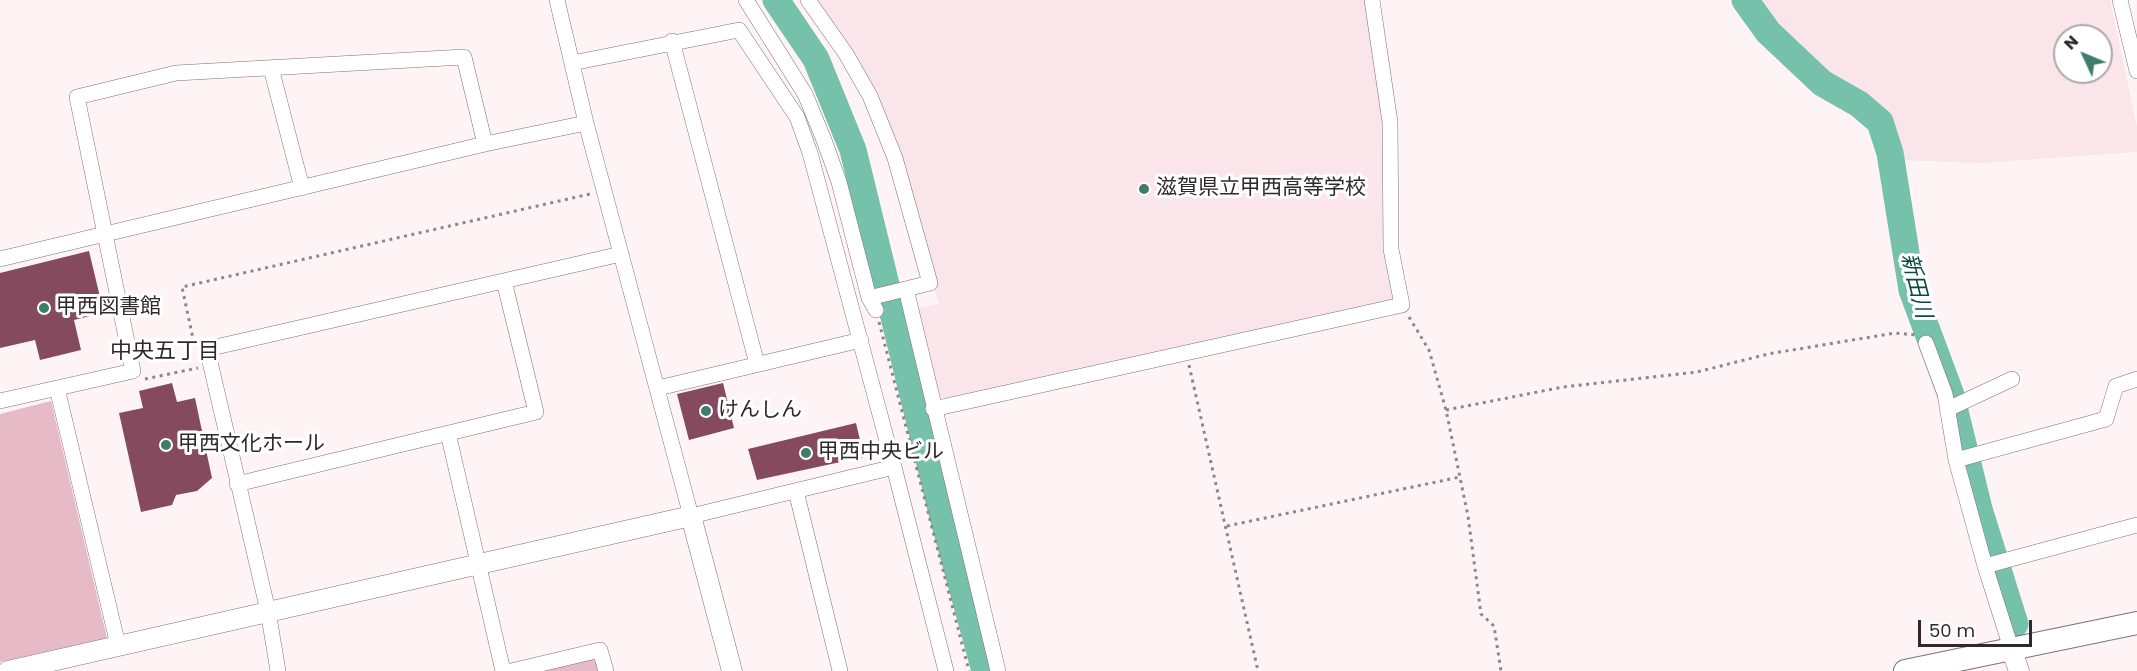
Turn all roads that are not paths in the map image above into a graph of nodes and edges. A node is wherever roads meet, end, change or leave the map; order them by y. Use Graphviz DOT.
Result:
graph roads {
  1 [pos="557,0"];
  2 [pos="746,0"];
  3 [pos="808,0"];
  4 [pos="1372,0"];
  5 [pos="2120,0"];
  6 [pos="672,41"];
  7 [pos="572,63"];
  8 [pos="271,68"];
  9 [pos="2137,70"];
  10 [pos="586,123"];
  11 [pos="485,144"];
  12 [pos="302,188"];
  13 [pos="105,234"];
  14 [pos="621,254"];
  15 [pos="0,259"];
  16 [pos="504,281"];
  17 [pos="902,290"];
  18 [pos="861,340"];
  19 [pos="1926,343"];
  20 [pos="757,364"];
  21 [pos="2012,379"];
  22 [pos="2137,379"];
  23 [pos="57,388"];
  24 [pos="658,388"];
  25 [pos="0,401"];
  26 [pos="1953,406"];
  27 [pos="933,409"];
  28 [pos="448,433"];
  29 [pos="1964,458"];
  30 [pos="894,467"];
  31 [pos="237,484"];
  32 [pos="796,491"];
  33 [pos="691,516"];
  34 [pos="2137,525"];
  35 [pos="477,564"];
  36 [pos="1992,564"];
  37 [pos="268,611"];
  38 [pos="2137,623"];
  39 [pos="118,645"];
  40 [pos="2011,648"];
  41 [pos="37,668"];
  42 [pos="8,671"];
  43 [pos="278,671"];
  44 [pos="503,671"];
  45 [pos="511,671"];
  46 [pos="606,671"];
  47 [pos="732,671"];
  48 [pos="840,671"];
  49 [pos="946,671"];
  50 [pos="998,671"];
  51 [pos="1905,671"];
  52 [pos="2019,671"];
  1 -- 7 [label="street"];
  2 -- 17 [label="street"];
  3 -- 17 [label="street"];
  4 -- 27 [label="street"];
  5 -- 9 [label="street"];
  6 -- 7 [label="street"];
  6 -- 18 [label="street"];
  6 -- 20 [label="street"];
  7 -- 10 [label="street"];
  8 -- 11 [label="street"];
  8 -- 12 [label="street"];
  8 -- 13 [label="street"];
  10 -- 11 [label="street"];
  10 -- 14 [label="street"];
  11 -- 12 [label="street"];
  12 -- 13 [label="street"];
  13 -- 15 [label="street"];
  13 -- 23 [label="street"];
  14 -- 16 [label="street"];
  14 -- 24 [label="street"];
  16 -- 28 [label="street"];
  16 -- 31 [label="street"];
  17 -- 27 [label="street"];
  18 -- 20 [label="street"];
  18 -- 30 [label="street"];
  19 -- 26 [label="street"];
  20 -- 24 [label="street"];
  21 -- 26 [label="street"];
  22 -- 29 [label="street"];
  23 -- 25 [label="street"];
  23 -- 39 [label="street"];
  24 -- 33 [label="street"];
  26 -- 29 [label="street"];
  27 -- 50 [label="street"];
  28 -- 31 [label="street"];
  28 -- 35 [label="street"];
  29 -- 36 [label="street"];
  30 -- 32 [label="street"];
  30 -- 49 [label="street"];
  31 -- 37 [label="street"];
  32 -- 33 [label="street"];
  32 -- 48 [label="street"];
  33 -- 35 [label="street"];
  33 -- 47 [label="street"];
  34 -- 36 [label="street"];
  35 -- 37 [label="street"];
  35 -- 44 [label="street"];
  36 -- 40 [label="street"];
  37 -- 39 [label="street"];
  37 -- 43 [label="street"];
  38 -- 40 [label="main road"];
  39 -- 41 [label="street"];
  40 -- 51 [label="main road"];
  40 -- 52 [label="street"];
  41 -- 42 [label="street"];
  45 -- 46 [label="street"];
}
